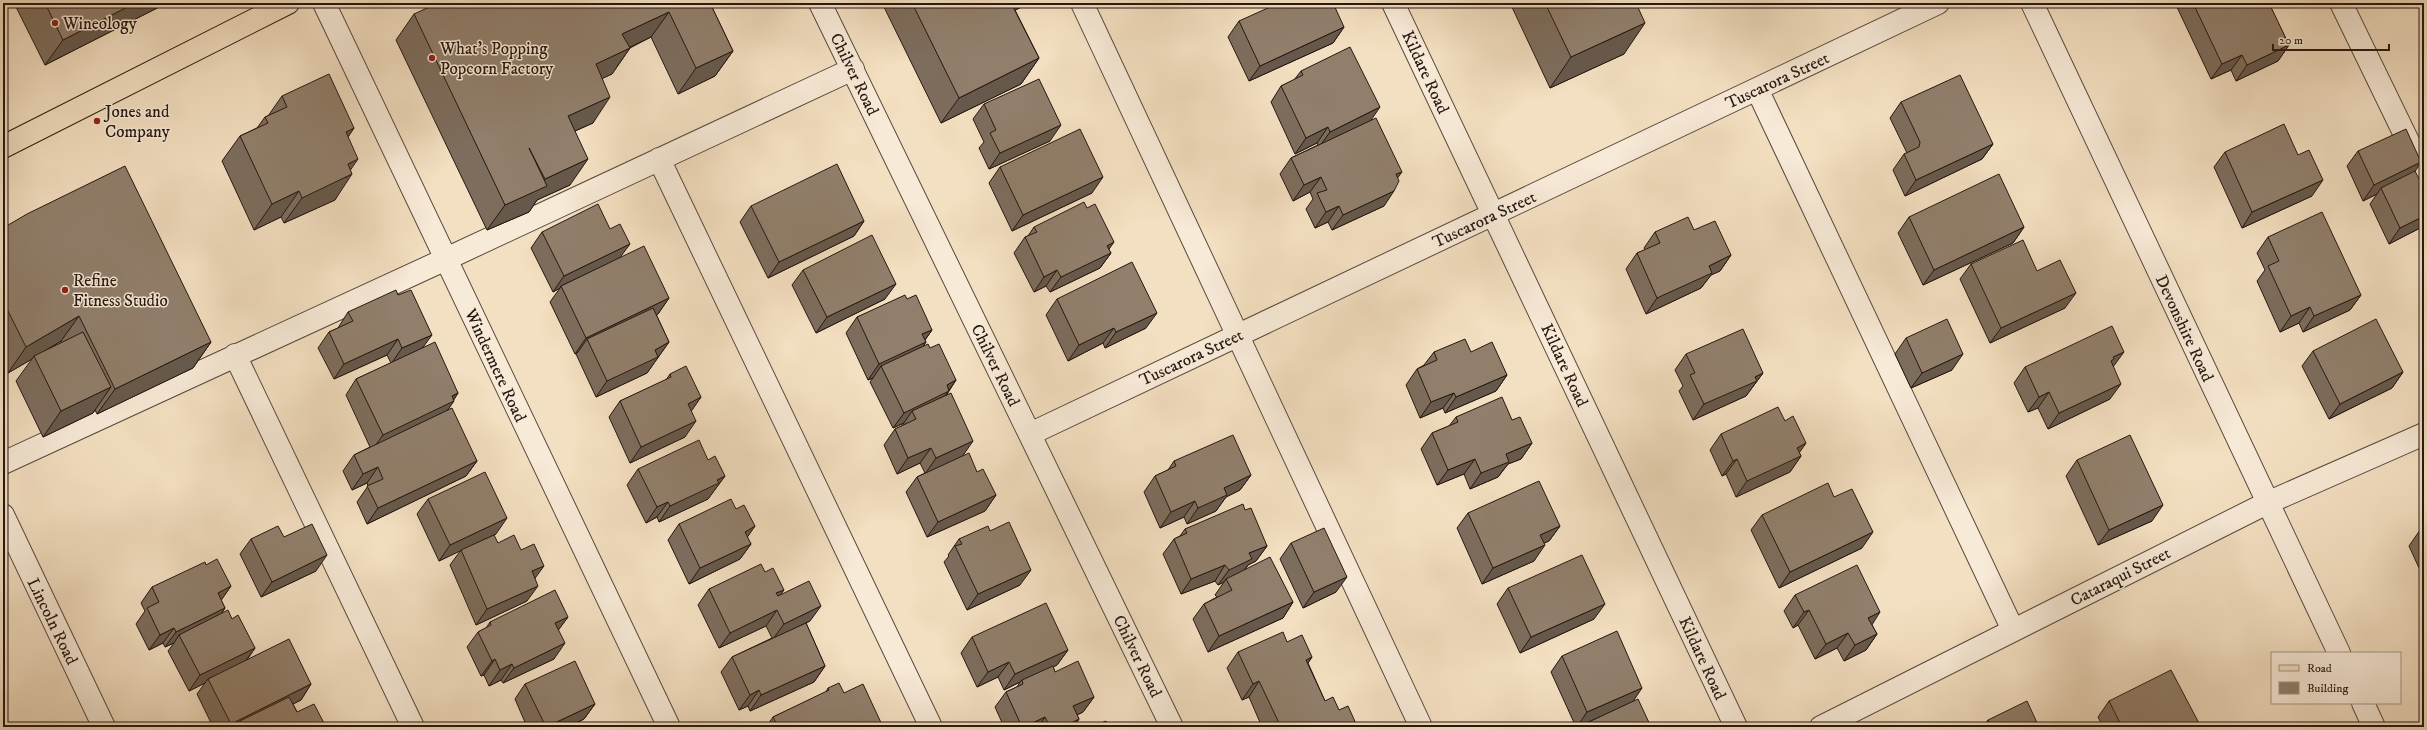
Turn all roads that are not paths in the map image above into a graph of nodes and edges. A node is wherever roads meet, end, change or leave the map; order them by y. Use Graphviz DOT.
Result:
graph roads {
  1 [pos="288,3"];
  2 [pos="324,3"];
  3 [pos="820,3"];
  4 [pos="1082,3"];
  5 [pos="1393,3"];
  6 [pos="1938,3"];
  7 [pos="2032,3"];
  8 [pos="2341,3"];
  9 [pos="853,69"];
  10 [pos="1756,89"];
  11 [pos="3,147"];
  12 [pos="659,159"];
  13 [pos="2424,174"];
  14 [pos="1493,214"];
  15 [pos="446,259"];
  16 [pos="1238,335"];
  17 [pos="235,355"];
  18 [pos="1030,434"];
  19 [pos="2424,434"];
  20 [pos="3,463"];
  21 [pos="2267,503"];
  22 [pos="3,515"];
  23 [pos="2013,630"];
  24 [pos="2339,652"];
  25 [pos="2363,704"];
  26 [pos="104,727"];
  27 [pos="413,727"];
  28 [pos="669,727"];
  29 [pos="931,727"];
  30 [pos="1172,727"];
  31 [pos="1421,727"];
  32 [pos="1736,727"];
  33 [pos="1821,727"];
  34 [pos="2374,727"];
  1 -- 11 [label="main road"];
  2 -- 15 [label="street, Windermere Road"];
  3 -- 9 [label="street, Chilver Road"];
  4 -- 16 [label="street"];
  5 -- 14 [label="street, Kildare Road"];
  6 -- 10 [label="street, Tuscarora Street"];
  7 -- 21 [label="street, Devonshire Road"];
  8 -- 13 [label="street"];
  9 -- 12 [label="street"];
  9 -- 18 [label="street, Chilver Road"];
  10 -- 14 [label="street, Tuscarora Street"];
  10 -- 23 [label="street"];
  12 -- 15 [label="street"];
  12 -- 29 [label="street"];
  14 -- 16 [label="street, Tuscarora Street"];
  14 -- 32 [label="street, Kildare Road"];
  15 -- 17 [label="street"];
  15 -- 28 [label="street, Windermere Road"];
  16 -- 18 [label="street, Tuscarora Street"];
  16 -- 31 [label="street"];
  17 -- 20 [label="street"];
  17 -- 27 [label="street"];
  18 -- 30 [label="street, Chilver Road"];
  19 -- 21 [label="street, Cataraqui Street"];
  21 -- 23 [label="street, Cataraqui Street"];
  21 -- 24 [label="street, Devonshire Road"];
  22 -- 26 [label="street, Lincoln Road"];
  23 -- 33 [label="street, Cataraqui Street"];
  25 -- 34 [label="street"];
}
